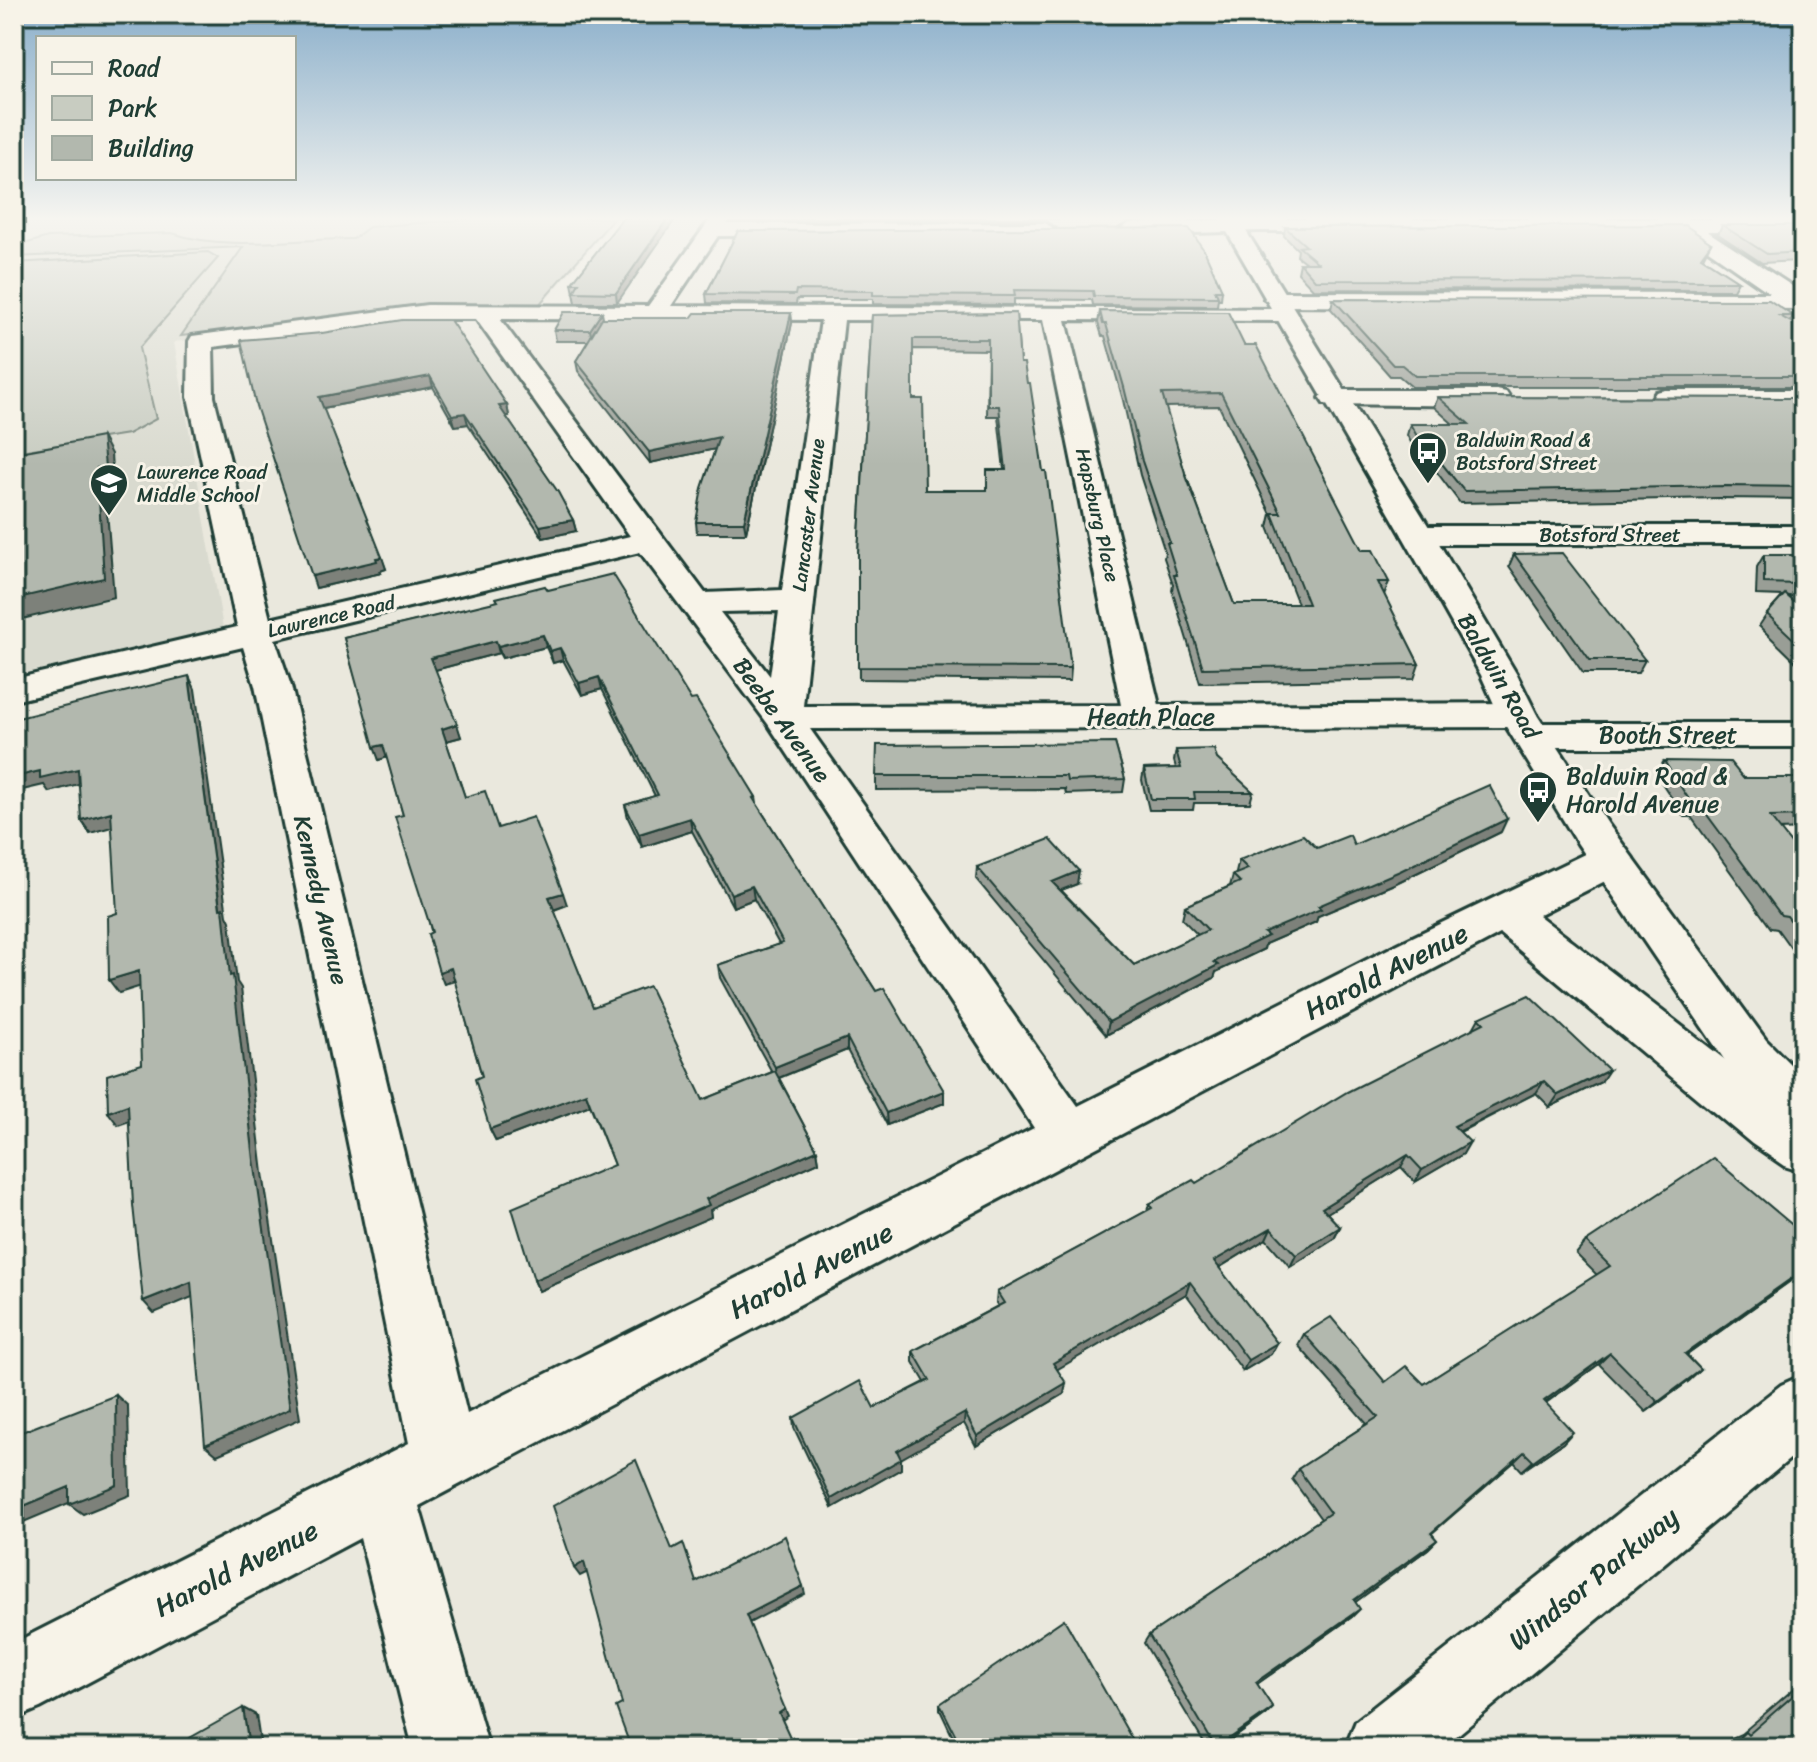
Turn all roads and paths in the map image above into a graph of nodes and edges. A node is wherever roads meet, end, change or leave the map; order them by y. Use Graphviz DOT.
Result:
graph roads {
  1 [pos="663,300"];
  2 [pos="1277,300"];
  3 [pos="1710,300"];
  4 [pos="1280,306"];
  5 [pos="483,312"];
  6 [pos="654,313"];
  7 [pos="833,313"];
  8 [pos="1053,313"];
  9 [pos="1333,398"];
  10 [pos="1515,398"];
  11 [pos="1643,398"];
  12 [pos="1803,398"];
  13 [pos="1418,535"];
  14 [pos="1803,535"];
  15 [pos="648,541"];
  16 [pos="797,600"];
  17 [pos="695,603"];
  18 [pos="256,634"];
  19 [pos="14,690"];
  20 [pos="783,718"];
  21 [pos="1143,718"];
  22 [pos="1525,725"];
  23 [pos="1803,735"];
  24 [pos="1610,860"];
  25 [pos="1504,912"];
  26 [pos="1803,1112"];
  27 [pos="1069,1136"];
  28 [pos="1803,1149"];
  29 [pos="1803,1407"];
  30 [pos="445,1459"];
  31 [pos="382,1492"];
  32 [pos="14,1682"];
  33 [pos="451,1748"];
  34 [pos="1383,1748"];
  1 -- 6 [label="street"];
  2 -- 4 [label="street, Baldwin Road"];
  3 -- 4 [label="street"];
  4 -- 8 [label="street"];
  4 -- 9 [label="street, Baldwin Road"];
  5 -- 6 [label="street"];
  5 -- 15 [label="street, Beebe Avenue"];
  5 -- 18 [label="street, Kennedy Avenue"];
  6 -- 7 [label="street"];
  7 -- 8 [label="street"];
  7 -- 16 [label="street, Lancaster Avenue"];
  8 -- 21 [label="street, Hapsburg Place"];
  9 -- 10 [label="street"];
  9 -- 13 [label="street, Baldwin Road"];
  11 -- 12 [label="street"];
  13 -- 14 [label="street, Botsford Street"];
  13 -- 22 [label="street, Baldwin Road"];
  15 -- 17 [label="street, Beebe Avenue"];
  15 -- 18 [label="street, Lawrence Road"];
  16 -- 17 [label="street"];
  16 -- 20 [label="street, Lancaster Avenue"];
  17 -- 20 [label="street, Beebe Avenue"];
  18 -- 19 [label="street, Lawrence Road"];
  18 -- 30 [label="street, Kennedy Avenue"];
  20 -- 21 [label="street, Heath Place"];
  20 -- 27 [label="street, Beebe Avenue"];
  21 -- 22 [label="street, Heath Place"];
  22 -- 23 [label="street, Booth Street"];
  22 -- 24 [label="street, Baldwin Road"];
  24 -- 25 [label="street, Harold Avenue"];
  24 -- 26 [label="street, Baldwin Road"];
  25 -- 27 [label="street, Harold Avenue"];
  25 -- 28 [label="street"];
  27 -- 30 [label="street, Harold Avenue"];
  29 -- 34 [label="street, Windsor Parkway"];
  30 -- 31 [label="street, Harold Avenue"];
  31 -- 32 [label="street, Harold Avenue"];
  31 -- 33 [label="street"];
}
